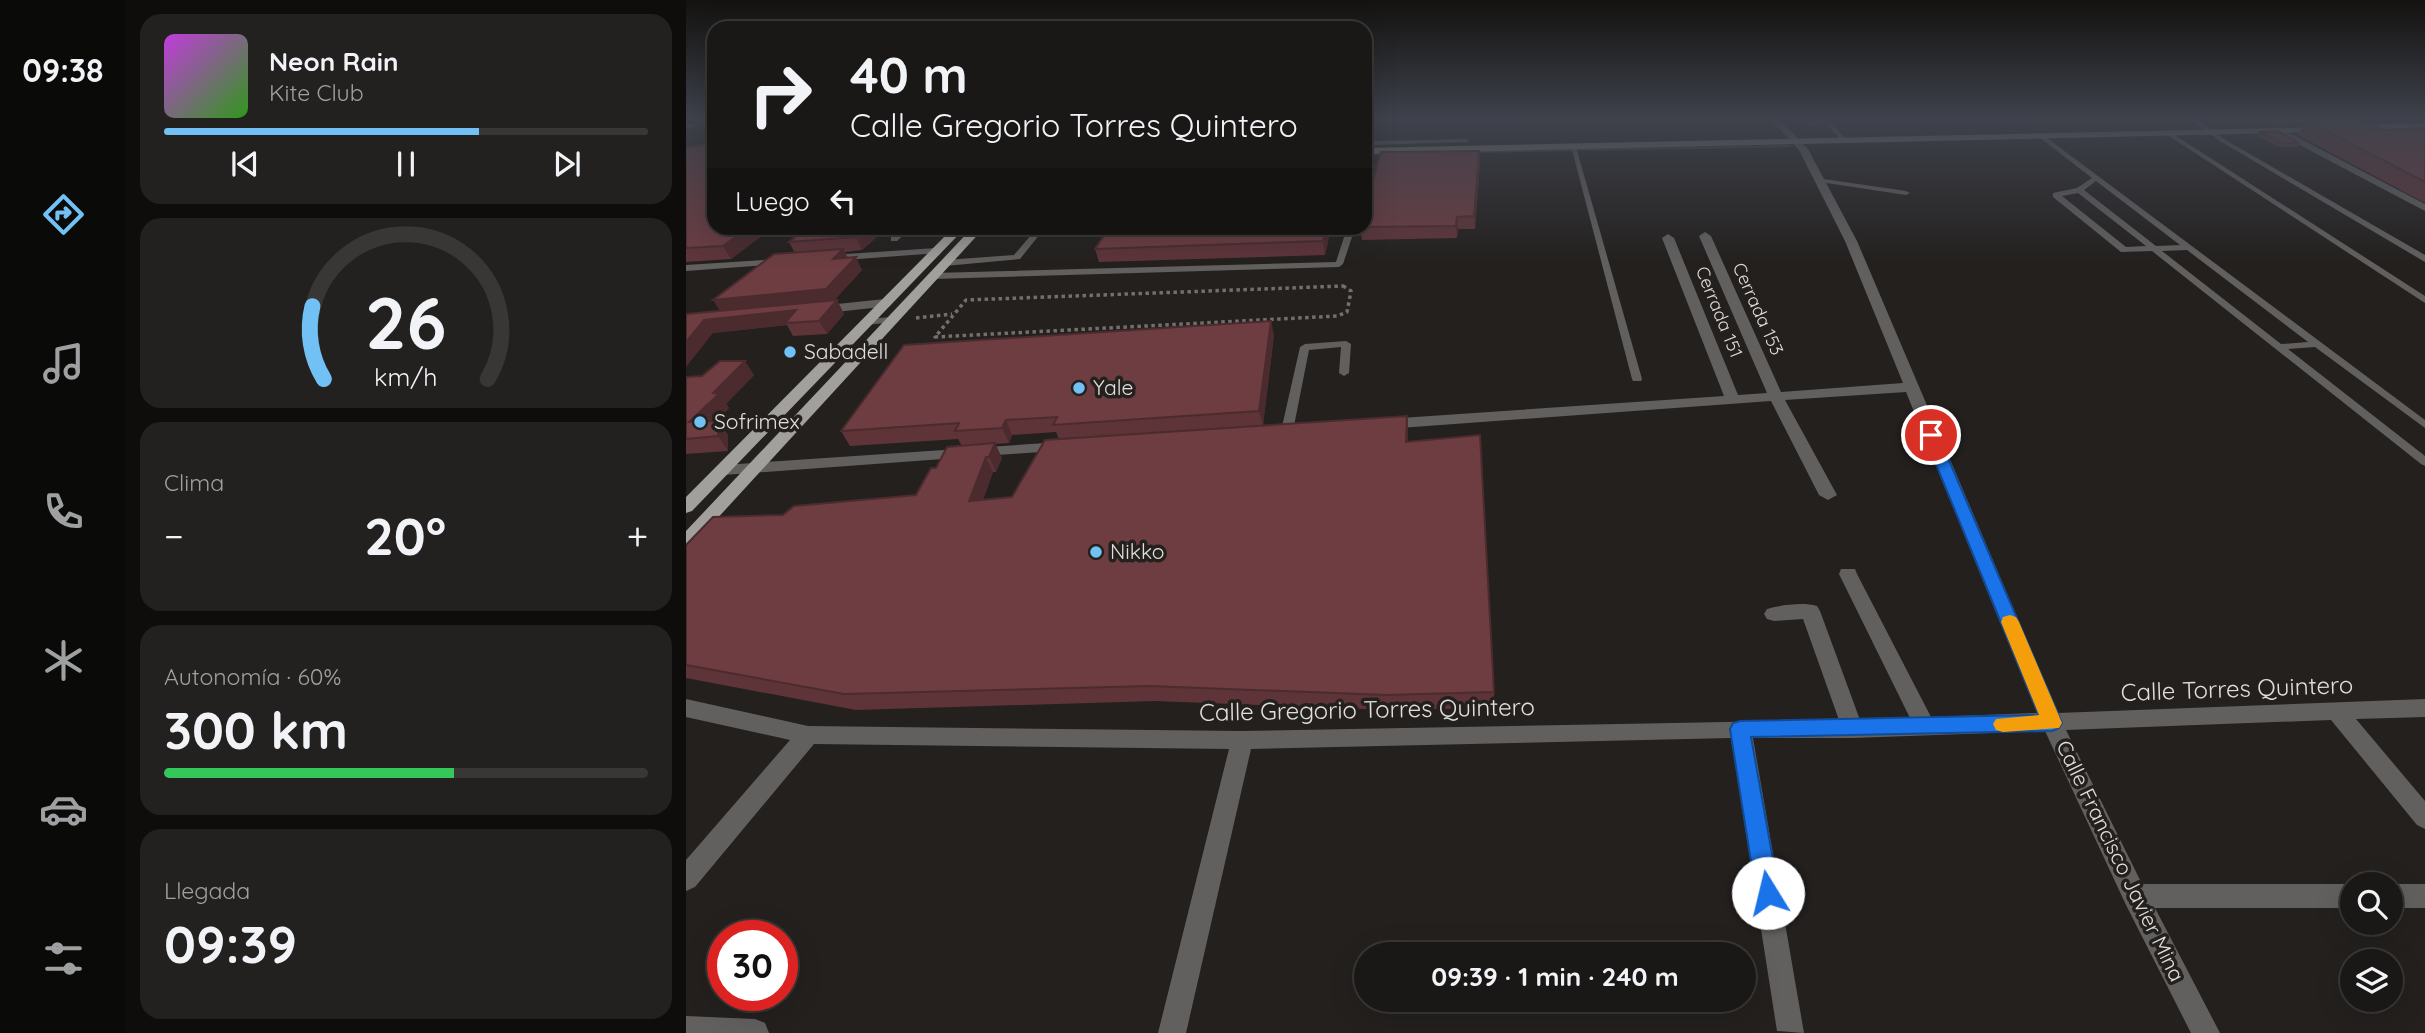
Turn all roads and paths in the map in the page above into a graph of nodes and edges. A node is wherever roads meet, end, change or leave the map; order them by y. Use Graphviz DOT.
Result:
graph roads {
  1 [pos="1578,167"];
  2 [pos="1812,167"];
  3 [pos="2081,167"];
  4 [pos="2220,167"];
  5 [pos="2268,167"];
  6 [pos="2347,167"];
  7 [pos="2096,178"];
  8 [pos="1820,180"];
  9 [pos="2079,190"];
  10 [pos="1906,193"];
  11 [pos="2425,208"];
  12 [pos="899,235"];
  13 [pos="952,235"];
  14 [pos="971,235"];
  15 [pos="1035,235"];
  16 [pos="1349,235"];
  17 [pos="1705,236"];
  18 [pos="1668,238"];
  19 [pos="894,239"];
  20 [pos="2189,247"];
  21 [pos="2154,249"];
  22 [pos="936,251"];
  23 [pos="820,259"];
  24 [pos="2425,259"];
  25 [pos="794,261"];
  26 [pos="946,262"];
  27 [pos="686,268"];
  28 [pos="933,276"];
  29 [pos="2425,300"];
  30 [pos="885,303"];
  31 [pos="806,312"];
  32 [pos="953,314"];
  33 [pos="892,320"];
  34 [pos="866,323"];
  35 [pos="2317,344"];
  36 [pos="2278,346"];
  37 [pos="1344,373"];
  38 [pos="1637,379"];
  39 [pos="1911,387"];
  40 [pos="1776,397"];
  41 [pos="1733,400"];
  42 [pos="1370,425"];
  43 [pos="2425,425"];
  44 [pos="1287,431"];
  45 [pos="1082,445"];
  46 [pos="2425,462"];
  47 [pos="754,468"];
  48 [pos="723,470"];
  49 [pos="1828,495"];
  50 [pos="686,507"];
  51 [pos="686,542"];
  52 [pos="1848,574"];
  53 [pos="1774,614"];
  54 [pos="686,708"];
  55 [pos="2425,708"];
  56 [pos="2336,711"];
  57 [pos="2052,723"];
  58 [pos="1925,727"];
  59 [pos="1740,729"];
  60 [pos="1853,729"];
  61 [pos="808,735"];
  62 [pos="1242,740"];
  63 [pos="2425,818"];
  64 [pos="686,880"];
  65 [pos="2135,896"];
  66 [pos="2340,896"];
  67 [pos="2403,896"];
  68 [pos="2425,896"];
  69 [pos="686,1030"];
  70 [pos="1791,1031"];
  71 [pos="755,1033"];
  72 [pos="1172,1033"];
  73 [pos="2206,1033"];
  1 -- 38 [label="lane"];
  2 -- 8 [label="street, Calle Francisco Javier Mina"];
  3 -- 7 [label="lane"];
  4 -- 29 [label="lane"];
  5 -- 24 [label="lane"];
  6 -- 11 [label="street"];
  7 -- 9 [label="lane"];
  7 -- 20 [label="lane"];
  8 -- 10 [label="lane"];
  8 -- 39 [label="street, Calle Francisco Javier Mina"];
  9 -- 21 [label="lane"];
  9 -- 21 [label="lane"];
  12 -- 19 [label="lane"];
  13 -- 22 [label="main road"];
  14 -- 26 [label="main road"];
  15 -- 26 [label="lane"];
  16 -- 28 [label="lane"];
  17 -- 40 [label="street, Cerrada 153"];
  18 -- 41 [label="street, Cerrada 151"];
  20 -- 21 [label="lane"];
  20 -- 35 [label="lane"];
  21 -- 36 [label="lane"];
  22 -- 23 [label="lane"];
  22 -- 30 [label="main road"];
  25 -- 27 [label="lane"];
  26 -- 28 [label="main road"];
  28 -- 33 [label="main road"];
  30 -- 31 [label="street"];
  30 -- 34 [label="main road"];
  32 -- 32 [label="path"];
  32 -- 33 [label="path"];
  33 -- 34 [label="lane"];
  33 -- 47 [label="main road"];
  34 -- 48 [label="main road"];
  35 -- 36 [label="lane"];
  35 -- 43 [label="lane"];
  36 -- 46 [label="lane"];
  37 -- 44 [label="lane"];
  39 -- 40 [label="street"];
  39 -- 57 [label="street, Calle Francisco Javier Mina"];
  40 -- 41 [label="street"];
  40 -- 49 [label="street, Cerrada 153"];
  41 -- 42 [label="street"];
  45 -- 47 [label="street"];
  47 -- 48 [label="street"];
  47 -- 51 [label="main road"];
  48 -- 50 [label="main road"];
  52 -- 58 [label="street"];
  53 -- 60 [label="street"];
  54 -- 61 [label="street, Calle Gregorio Torres Quintero"];
  55 -- 56 [label="street, Calle Torres Quintero"];
  56 -- 57 [label="street, Calle Torres Quintero"];
  56 -- 63 [label="street"];
  57 -- 58 [label="street, Calle Gregorio Torres Quintero"];
  57 -- 65 [label="street, Calle Francisco Javier Mina"];
  58 -- 60 [label="street, Calle Gregorio Torres Quintero"];
  59 -- 60 [label="street, Calle Gregorio Torres Quintero"];
  59 -- 62 [label="street, Calle Gregorio Torres Quintero"];
  59 -- 70 [label="street"];
  61 -- 62 [label="street, Calle Gregorio Torres Quintero"];
  61 -- 64 [label="street"];
  62 -- 72 [label="street"];
  65 -- 66 [label="street"];
  65 -- 73 [label="street, Calle Francisco Javier Mina"];
  67 -- 68 [label="street"];
  69 -- 71 [label="street"];
}
